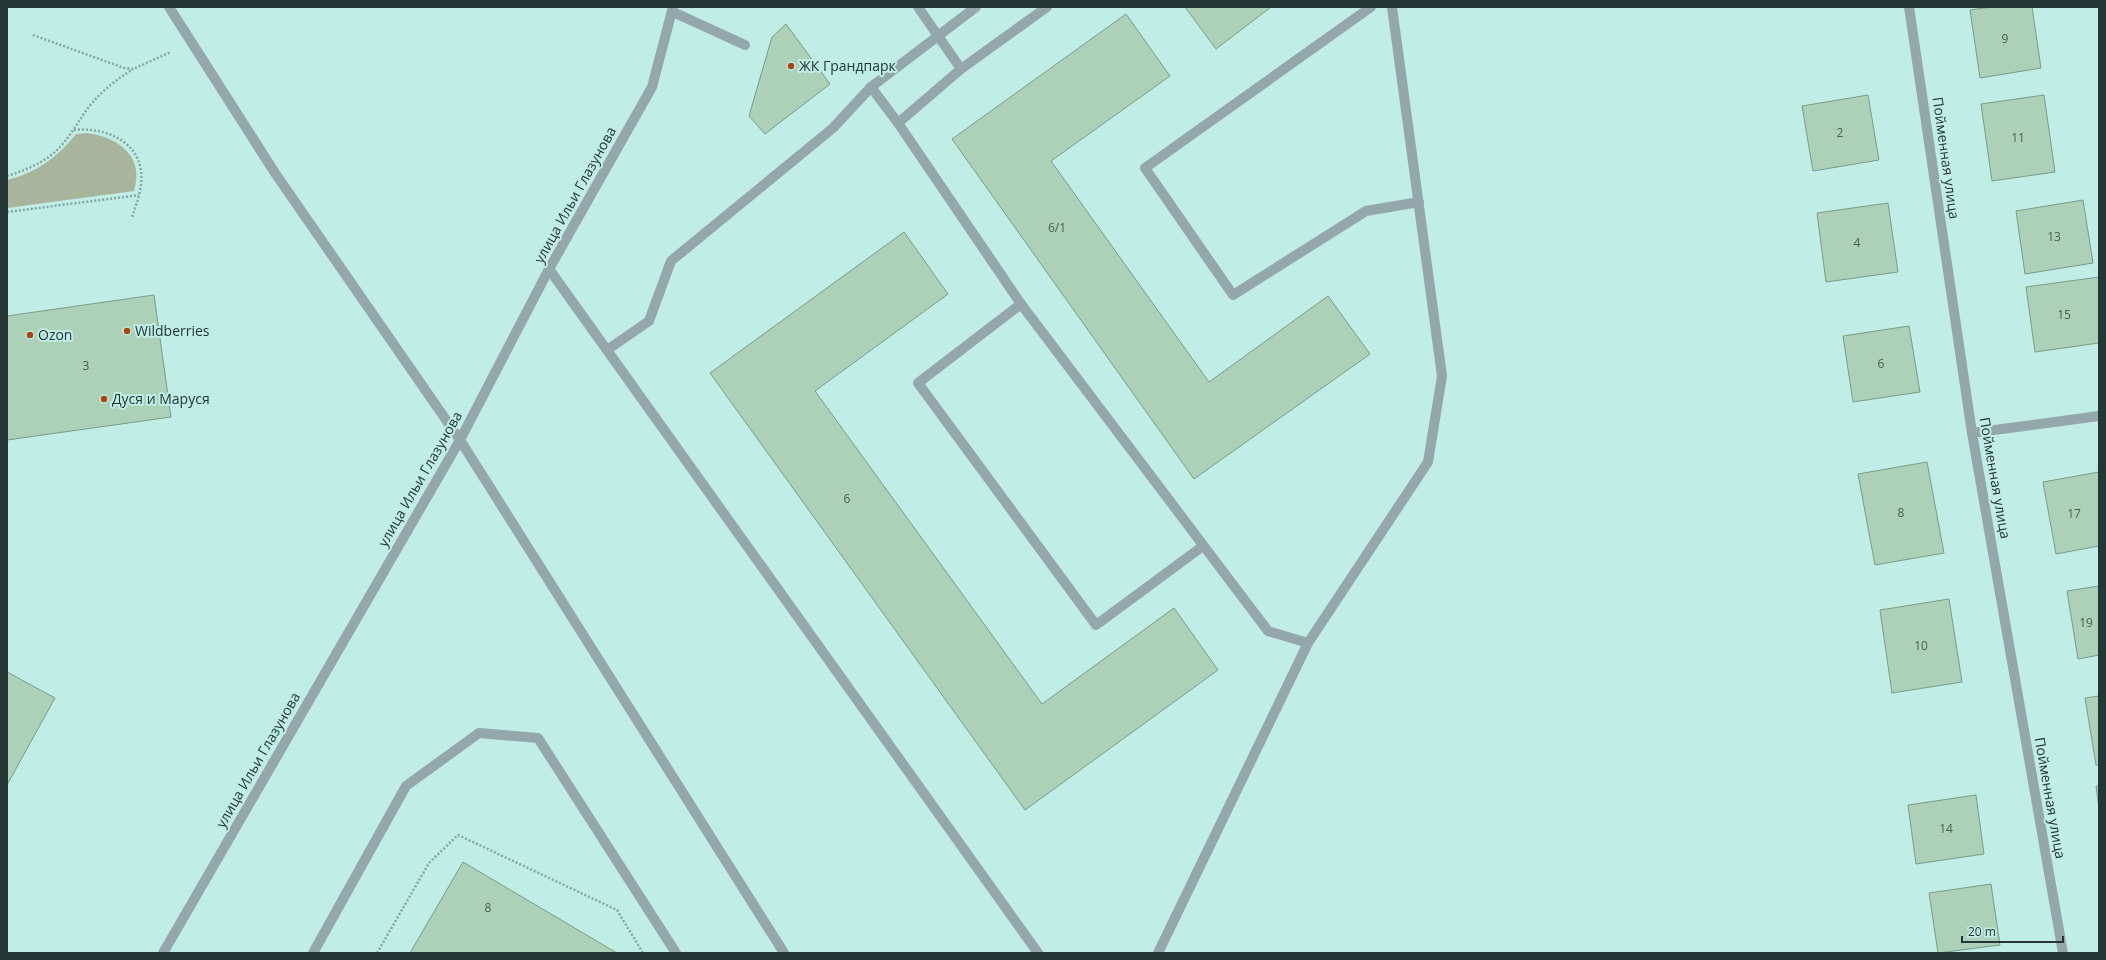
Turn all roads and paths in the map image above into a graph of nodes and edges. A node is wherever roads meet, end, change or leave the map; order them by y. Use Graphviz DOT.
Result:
graph roads {
  1 [pos="169,7"];
  2 [pos="918,7"];
  3 [pos="976,7"];
  4 [pos="1048,7"];
  5 [pos="1371,7"];
  6 [pos="1392,7"];
  7 [pos="1909,7"];
  8 [pos="673,10"];
  9 [pos="33,35"];
  10 [pos="938,35"];
  11 [pos="192,43"];
  12 [pos="745,45"];
  13 [pos="133,69"];
  14 [pos="961,69"];
  15 [pos="871,87"];
  16 [pos="898,123"];
  17 [pos="74,130"];
  18 [pos="7,176"];
  19 [pos="139,195"];
  20 [pos="1419,202"];
  21 [pos="7,212"];
  22 [pos="132,217"];
  23 [pos="549,269"];
  24 [pos="1021,304"];
  25 [pos="608,350"];
  26 [pos="2099,416"];
  27 [pos="1972,433"];
  28 [pos="460,440"];
  29 [pos="1203,546"];
  30 [pos="1308,643"];
  31 [pos="163,953"];
  32 [pos="313,953"];
  33 [pos="376,953"];
  34 [pos="642,953"];
  35 [pos="676,953"];
  36 [pos="784,953"];
  37 [pos="1038,953"];
  38 [pos="1158,953"];
  39 [pos="2063,953"];
  1 -- 11 [label="street"];
  2 -- 10 [label="street"];
  3 -- 10 [label="street"];
  4 -- 14 [label="street"];
  5 -- 20 [label="street"];
  6 -- 20 [label="street"];
  7 -- 27 [label="street, Пойменная улица"];
  8 -- 12 [label="street"];
  8 -- 23 [label="street, улица Ильи Глазунова"];
  9 -- 13 [label="path"];
  10 -- 14 [label="street"];
  10 -- 15 [label="street"];
  11 -- 13 [label="path"];
  11 -- 28 [label="street"];
  13 -- 17 [label="path"];
  14 -- 16 [label="street"];
  15 -- 16 [label="street"];
  15 -- 25 [label="street"];
  16 -- 24 [label="street"];
  17 -- 18 [label="path"];
  17 -- 19 [label="path"];
  19 -- 21 [label="path"];
  19 -- 22 [label="path"];
  20 -- 30 [label="street"];
  23 -- 25 [label="street"];
  23 -- 28 [label="street, улица Ильи Глазунова"];
  24 -- 29 [label="street"];
  24 -- 29 [label="street"];
  25 -- 37 [label="street"];
  26 -- 27 [label="street"];
  27 -- 39 [label="street, Пойменная улица"];
  28 -- 31 [label="street, улица Ильи Глазунова"];
  28 -- 36 [label="street"];
  29 -- 30 [label="street"];
  30 -- 38 [label="street"];
  32 -- 35 [label="street"];
  33 -- 34 [label="path"];
}
